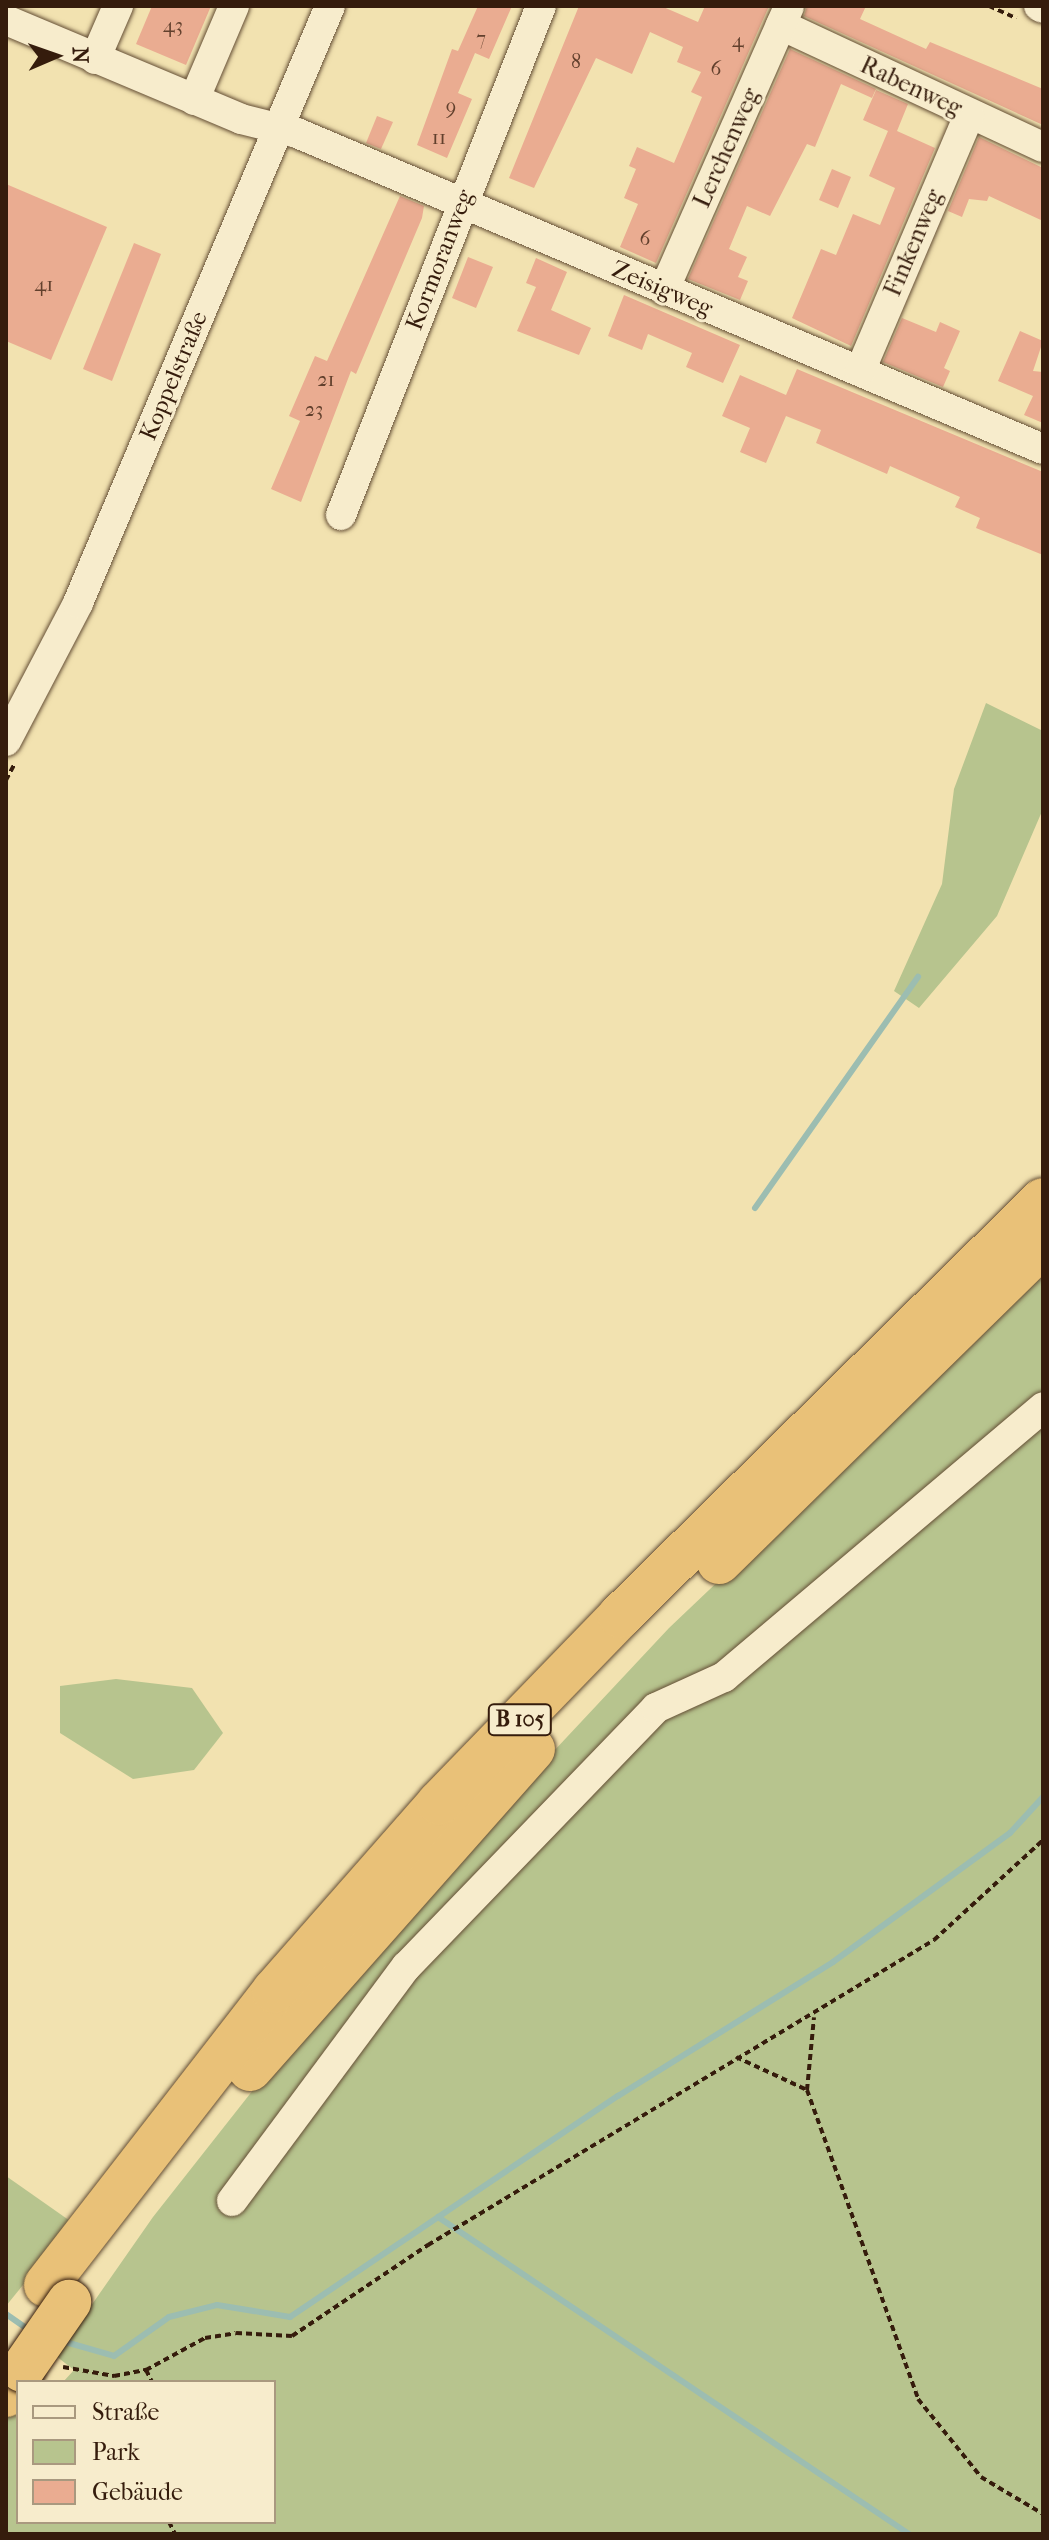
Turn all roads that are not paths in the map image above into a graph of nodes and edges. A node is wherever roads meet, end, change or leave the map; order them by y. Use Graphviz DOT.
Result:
graph roads {
  1 [pos="118,6"];
  2 [pos="234,6"];
  3 [pos="330,6"];
  4 [pos="541,6"];
  5 [pos="785,16"];
  6 [pos="6,20"];
  7 [pos="95,59"];
  8 [pos="194,100"];
  9 [pos="969,115"];
  10 [pos="282,127"];
  11 [pos="1043,147"];
  12 [pos="462,204"];
  13 [pos="664,290"];
  14 [pos="860,371"];
  15 [pos="1043,449"];
  16 [pos="341,515"];
  17 [pos="6,741"];
  18 [pos="1043,1200"];
  19 [pos="1043,1245"];
  20 [pos="1043,1407"];
  21 [pos="232,2201"];
  22 [pos="58,2294"];
  23 [pos="21,2366"];
  1 -- 7 [label="street"];
  2 -- 8 [label="street"];
  3 -- 10 [label="street, Koppelstraße"];
  4 -- 12 [label="street, Kormoranweg"];
  5 -- 9 [label="street, Rabenweg"];
  5 -- 13 [label="street, Lerchenweg"];
  6 -- 7 [label="street, Zeisigweg"];
  7 -- 8 [label="street, Zeisigweg"];
  8 -- 10 [label="street, Zeisigweg"];
  9 -- 11 [label="street, Rabenweg"];
  9 -- 14 [label="street, Finkenweg"];
  10 -- 12 [label="street, Zeisigweg"];
  10 -- 17 [label="street, Koppelstraße"];
  12 -- 13 [label="street, Zeisigweg"];
  12 -- 16 [label="street, Kormoranweg"];
  13 -- 14 [label="street, Zeisigweg"];
  14 -- 15 [label="street, Zeisigweg"];
  18 -- 22 [label="highway, B 105"];
  19 -- 22 [label="highway, B 105"];
  20 -- 21 [label="street"];
  22 -- 23 [label="highway, B 105"];
}
